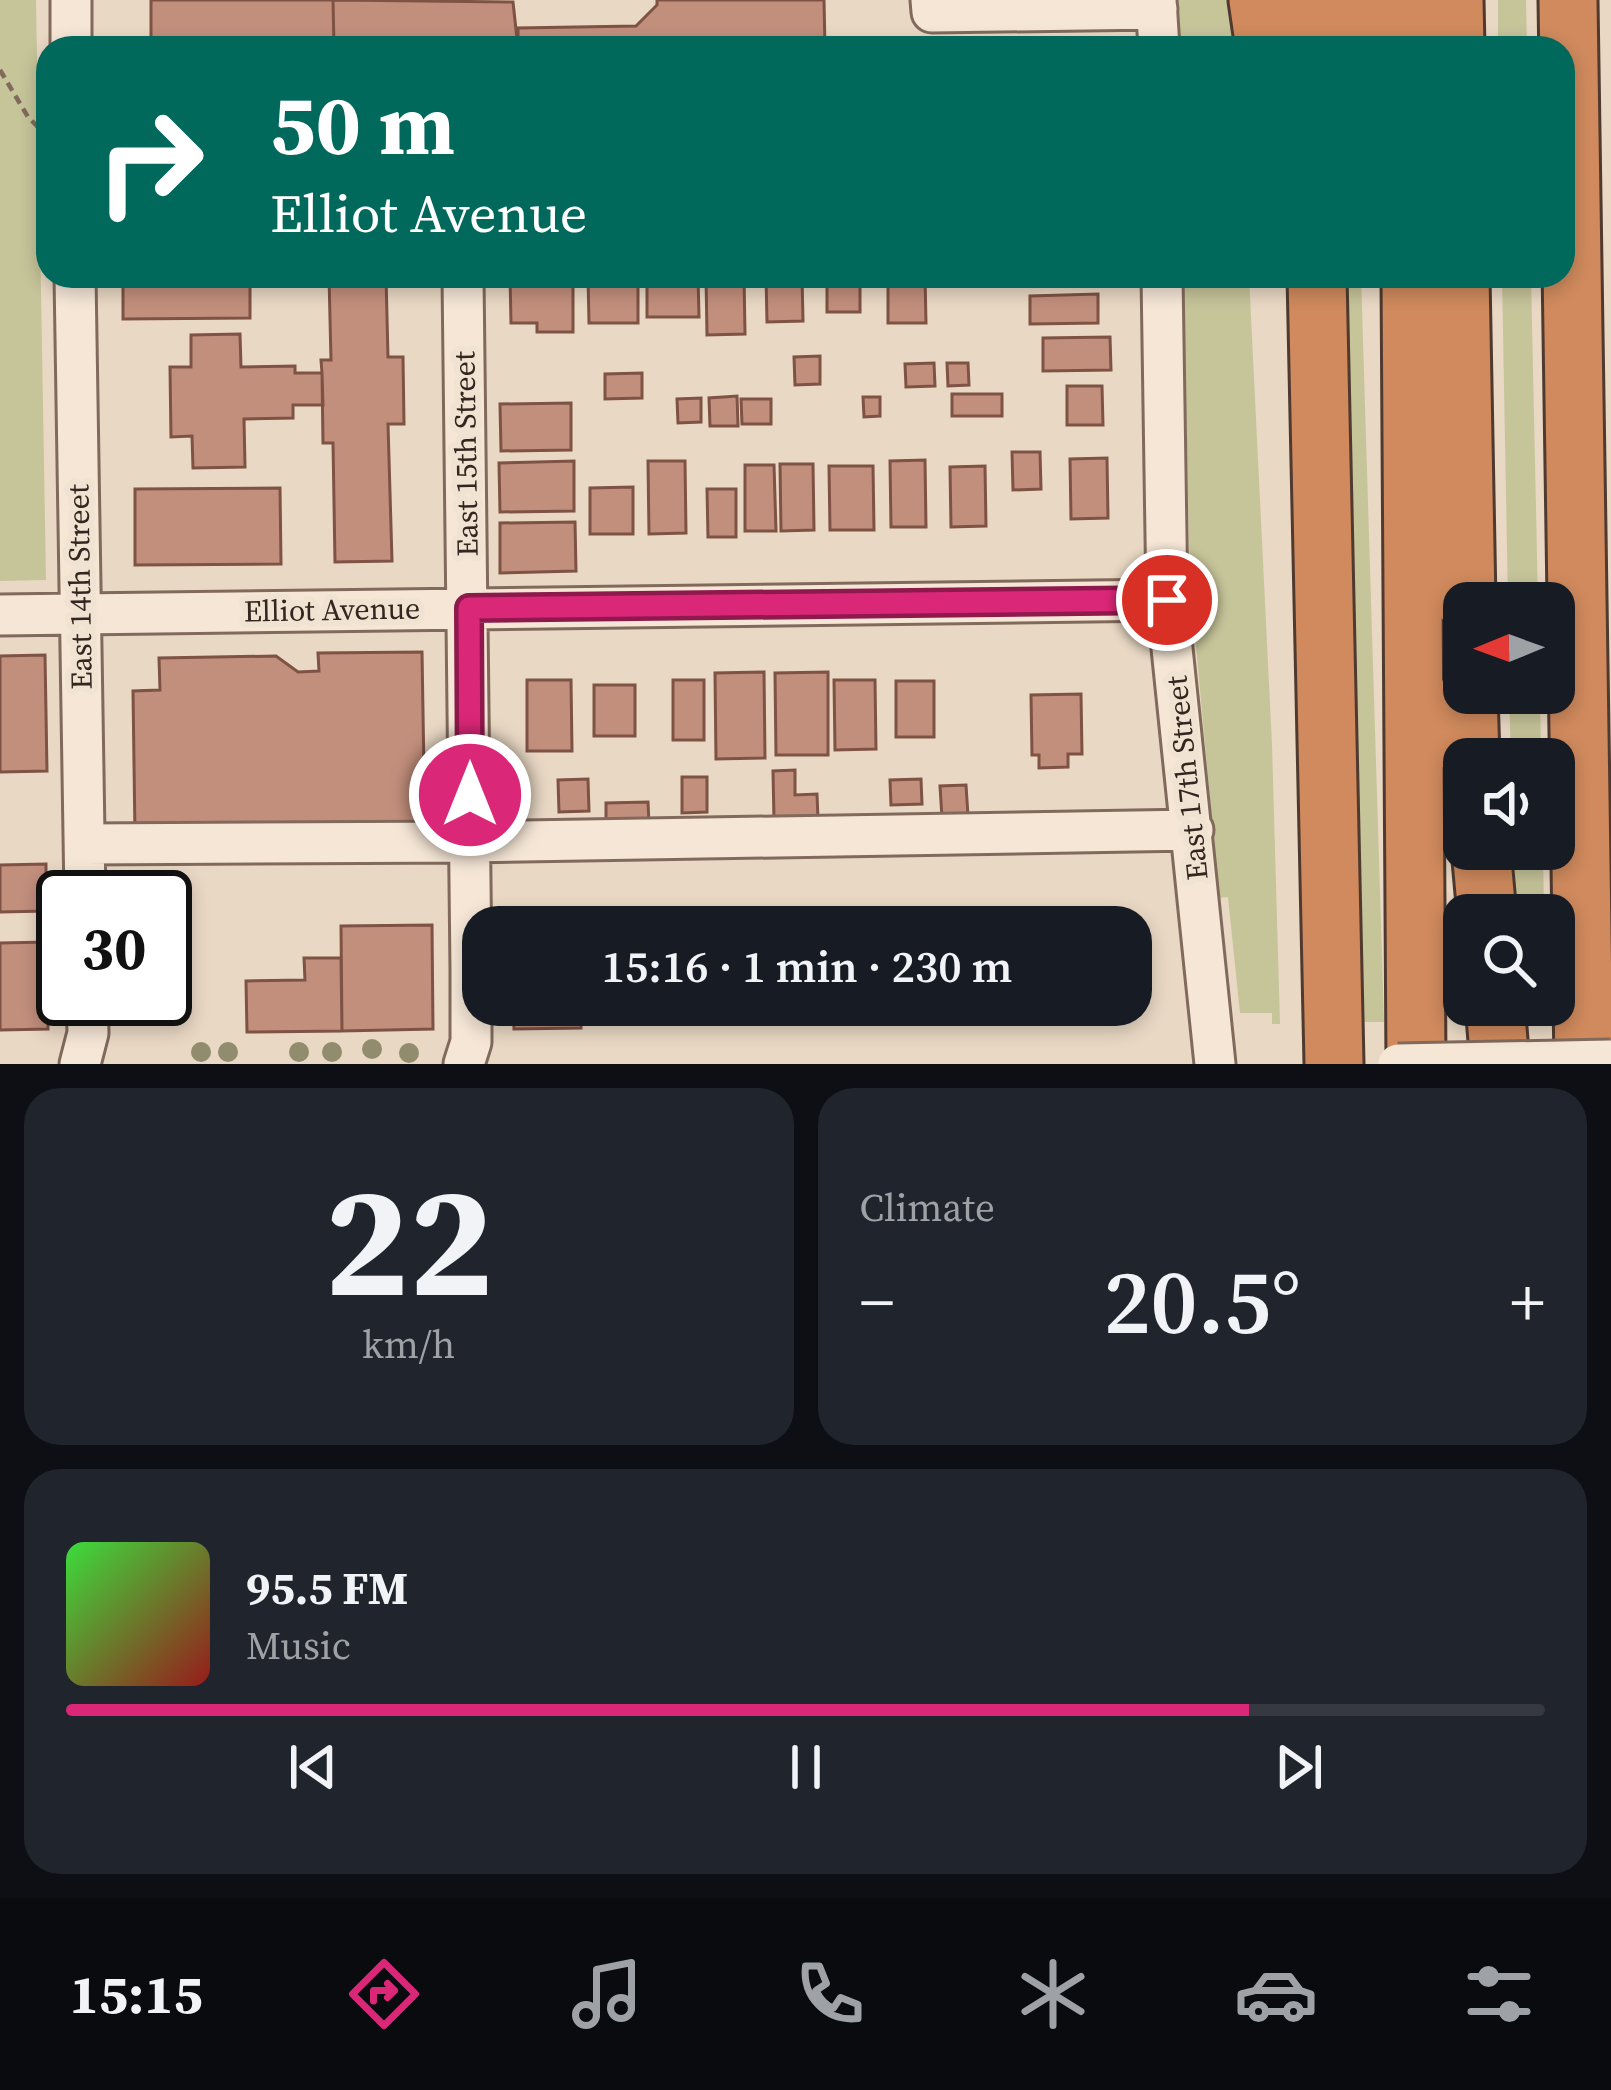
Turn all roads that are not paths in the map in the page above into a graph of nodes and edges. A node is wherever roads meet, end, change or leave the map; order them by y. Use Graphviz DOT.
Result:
graph roads {
  1 [pos="70,0"];
  2 [pos="931,0"];
  3 [pos="1258,0"];
  4 [pos="1308,0"];
  5 [pos="1362,0"];
  6 [pos="1404,0"];
  7 [pos="1454,0"];
  8 [pos="1568,0"];
  9 [pos="1157,19"];
  10 [pos="71,36"];
  11 [pos="1263,36"];
  12 [pos="1310,36"];
  13 [pos="1365,36"];
  14 [pos="1406,36"];
  15 [pos="1455,36"];
  16 [pos="1569,36"];
  17 [pos="75,288"];
  18 [pos="463,288"];
  19 [pos="1162,288"];
  20 [pos="1287,288"];
  21 [pos="1317,288"];
  22 [pos="1385,288"];
  23 [pos="1411,288"];
  24 [pos="1460,288"];
  25 [pos="1574,288"];
  26 [pos="1576,396"];
  27 [pos="1466,582"];
  28 [pos="1167,600"];
  29 [pos="469,608"];
  30 [pos="81,614"];
  31 [pos="0,615"];
  32 [pos="1412,769"];
  33 [pos="1193,830"];
  34 [pos="470,842"];
  35 [pos="85,844"];
  36 [pos="85,870"];
  37 [pos="1611,1006"];
  38 [pos="88,1026"];
  39 [pos="1476,1026"];
  40 [pos="1497,1026"];
  41 [pos="1333,1052"];
  42 [pos="1611,1060"];
  43 [pos="80,1064"];
  44 [pos="464,1064"];
  45 [pos="1215,1064"];
  46 [pos="1398,1064"];
  47 [pos="1416,1064"];
  48 [pos="1477,1064"];
  49 [pos="1500,1064"];
  50 [pos="1584,1064"];
  1 -- 10 [label="street"];
  2 -- 9 [label="street"];
  3 -- 11 [label="highway"];
  4 -- 12 [label="highway"];
  5 -- 13 [label="highway"];
  6 -- 14 [label="highway"];
  7 -- 15 [label="highway"];
  8 -- 16 [label="highway"];
  17 -- 30 [label="street, East 14th Street"];
  18 -- 29 [label="street, East 15th Street"];
  19 -- 28 [label="street, East 17th Street"];
  20 -- 41 [label="highway"];
  21 -- 41 [label="highway"];
  22 -- 32 [label="highway"];
  23 -- 32 [label="highway"];
  24 -- 27 [label="highway"];
  25 -- 26 [label="highway"];
  26 -- 37 [label="highway"];
  26 -- 50 [label="highway"];
  28 -- 29 [label="street, Elliot Avenue"];
  28 -- 33 [label="street, East 17th Street"];
  29 -- 30 [label="street, Elliot Avenue"];
  29 -- 34 [label="street, East 15th Street"];
  30 -- 31 [label="street, Elliot Avenue"];
  30 -- 35 [label="street, East 14th Street"];
  32 -- 47 [label="highway"];
  33 -- 34 [label="street"];
  33 -- 45 [label="street, East 17th Street"];
  34 -- 35 [label="street"];
  34 -- 44 [label="street, East 15th Street"];
  35 -- 36 [label="street, East 14th Street"];
  38 -- 43 [label="street"];
  39 -- 48 [label="highway"];
  40 -- 49 [label="highway"];
  42 -- 46 [label="street, bridge"];
}
